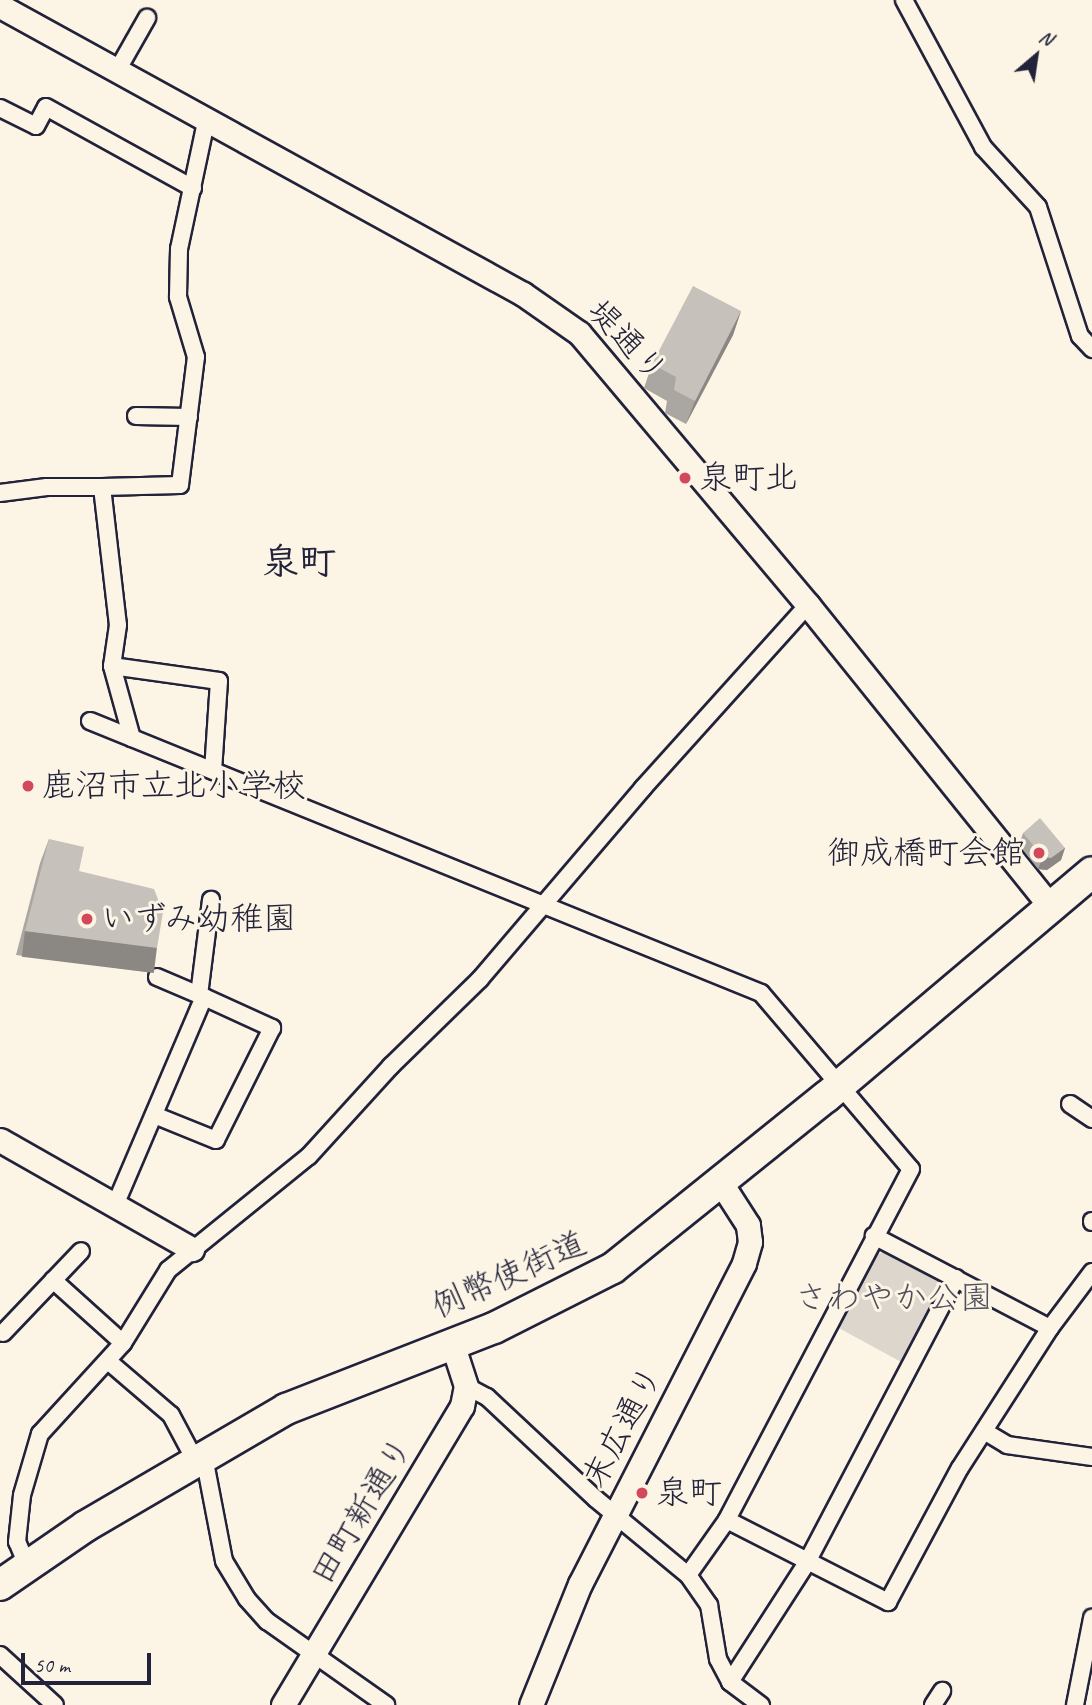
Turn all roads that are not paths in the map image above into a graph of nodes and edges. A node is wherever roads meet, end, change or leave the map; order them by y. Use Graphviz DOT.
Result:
graph roads {
  1 [pos="904,0"];
  2 [pos="0,6"];
  3 [pos="147,18"];
  4 [pos="118,69"];
  5 [pos="0,107"];
  6 [pos="206,117"];
  7 [pos="193,188"];
  8 [pos="1092,349"];
  9 [pos="136,416"];
  10 [pos="188,417"];
  11 [pos="102,487"];
  12 [pos="0,493"];
  13 [pos="808,605"];
  14 [pos="112,666"];
  15 [pos="90,721"];
  16 [pos="132,738"];
  17 [pos="213,771"];
  18 [pos="1092,872"];
  19 [pos="211,900"];
  20 [pos="547,905"];
  21 [pos="1051,907"];
  22 [pos="157,977"];
  23 [pos="202,996"];
  24 [pos="842,1084"];
  25 [pos="1070,1104"];
  26 [pos="154,1115"];
  27 [pos="1092,1119"];
  28 [pos="0,1140"];
  29 [pos="721,1183"];
  30 [pos="116,1203"];
  31 [pos="874,1236"];
  32 [pos="192,1249"];
  33 [pos="80,1251"];
  34 [pos="1092,1272"];
  35 [pos="956,1278"];
  36 [pos="53,1280"];
  37 [pos="1050,1328"];
  38 [pos="3,1333"];
  39 [pos="123,1343"];
  40 [pos="452,1343"];
  41 [pos="108,1361"];
  42 [pos="466,1386"];
  43 [pos="984,1431"];
  44 [pos="1092,1457"];
  45 [pos="200,1459"];
  46 [pos="616,1513"];
  47 [pos="727,1520"];
  48 [pos="806,1564"];
  49 [pos="27,1565"];
  50 [pos="688,1575"];
  51 [pos="0,1585"];
  52 [pos="1092,1618"];
  53 [pos="0,1655"];
  54 [pos="314,1656"];
  55 [pos="730,1682"];
  56 [pos="55,1705"];
  57 [pos="283,1705"];
  58 [pos="386,1705"];
  59 [pos="531,1705"];
  60 [pos="761,1705"];
  61 [pos="1074,1705"];
  1 -- 8 [label="street"];
  2 -- 4 [label="street, 堤通り"];
  3 -- 4 [label="street"];
  4 -- 6 [label="street, 堤通り"];
  5 -- 7 [label="street"];
  6 -- 7 [label="street"];
  6 -- 13 [label="street, 堤通り"];
  7 -- 10 [label="street"];
  9 -- 10 [label="street"];
  10 -- 11 [label="street"];
  11 -- 12 [label="street"];
  11 -- 14 [label="street"];
  13 -- 20 [label="street"];
  13 -- 21 [label="street, 堤通り"];
  14 -- 16 [label="street"];
  14 -- 17 [label="street"];
  15 -- 16 [label="street"];
  16 -- 17 [label="street"];
  17 -- 20 [label="street"];
  18 -- 21 [label="highway, 例幣使街道"];
  19 -- 23 [label="street"];
  20 -- 24 [label="street"];
  20 -- 32 [label="street"];
  21 -- 24 [label="highway, 例幣使街道"];
  22 -- 23 [label="street"];
  23 -- 26 [label="street"];
  23 -- 26 [label="street"];
  24 -- 29 [label="highway, 例幣使街道"];
  24 -- 31 [label="street"];
  25 -- 27 [label="street"];
  26 -- 30 [label="street"];
  28 -- 30 [label="street"];
  29 -- 40 [label="highway, 例幣使街道"];
  29 -- 46 [label="street, 末広通り"];
  30 -- 32 [label="street"];
  31 -- 35 [label="street"];
  31 -- 47 [label="street"];
  32 -- 39 [label="street"];
  33 -- 36 [label="street"];
  34 -- 37 [label="street"];
  35 -- 37 [label="street"];
  35 -- 48 [label="street"];
  36 -- 38 [label="street"];
  36 -- 39 [label="street"];
  37 -- 43 [label="street"];
  39 -- 41 [label="street"];
  40 -- 42 [label="street"];
  40 -- 45 [label="highway, 例幣使街道"];
  41 -- 45 [label="street"];
  41 -- 49 [label="street"];
  42 -- 46 [label="street"];
  42 -- 54 [label="street, 田町新通り"];
  43 -- 44 [label="street"];
  43 -- 48 [label="street"];
  45 -- 49 [label="highway, 例幣使街道"];
  45 -- 54 [label="street"];
  46 -- 50 [label="street"];
  46 -- 59 [label="street, 末広通り"];
  47 -- 48 [label="street"];
  47 -- 50 [label="street"];
  48 -- 55 [label="street"];
  49 -- 51 [label="highway, 例幣使街道"];
  50 -- 55 [label="street"];
  52 -- 61 [label="street"];
  53 -- 56 [label="street"];
  54 -- 57 [label="street, 田町新通り"];
  54 -- 58 [label="street"];
  55 -- 60 [label="street"];
}
